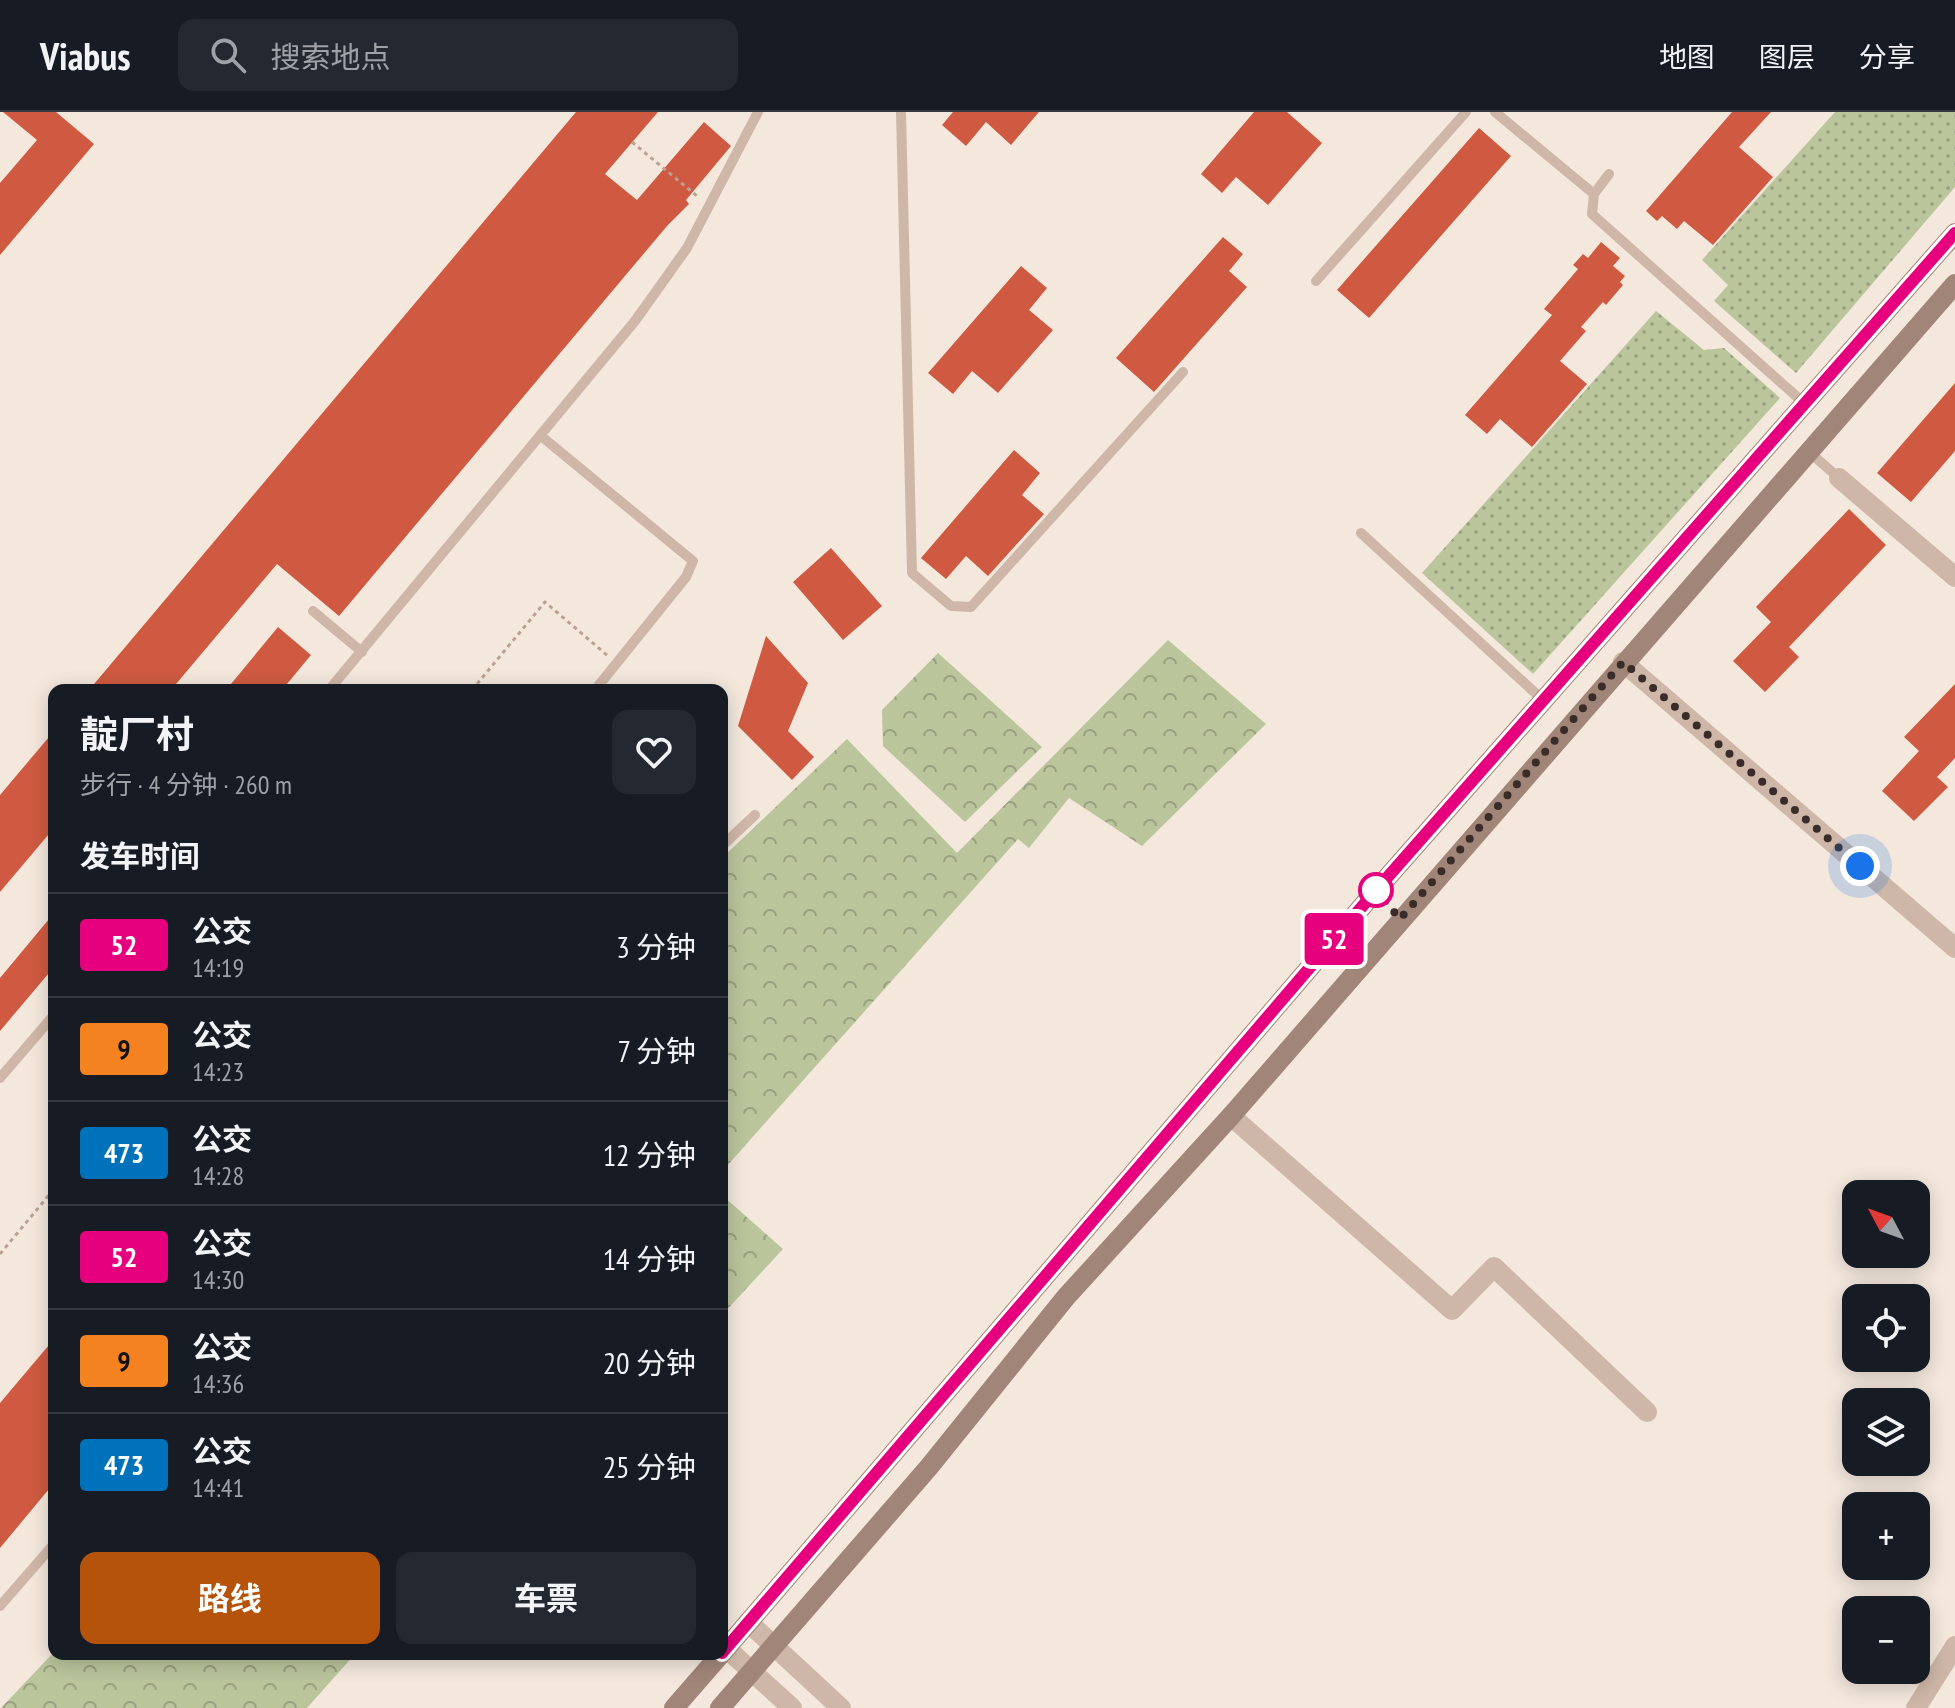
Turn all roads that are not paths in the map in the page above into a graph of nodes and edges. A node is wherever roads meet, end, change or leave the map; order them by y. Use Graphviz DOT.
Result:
graph roads {
  1 [pos="758,112"];
  2 [pos="901,112"];
  3 [pos="1466,112"];
  4 [pos="1495,112"];
  5 [pos="1609,174"];
  6 [pos="1594,194"];
  7 [pos="1955,233"];
  8 [pos="1316,281"];
  9 [pos="1955,284"];
  10 [pos="1183,372"];
  11 [pos="1805,404"];
  12 [pos="541,436"];
  13 [pos="1808,451"];
  14 [pos="1839,478"];
  15 [pos="1361,533"];
  16 [pos="1955,577"];
  17 [pos="313,611"];
  18 [pos="362,652"];
  19 [pos="1623,662"];
  20 [pos="334,684"];
  21 [pos="600,684"];
  22 [pos="1544,701"];
  23 [pos="755,815"];
  24 [pos="728,840"];
  25 [pos="1955,948"];
  26 [pos="48,1022"];
  27 [pos="0,1078"];
  28 [pos="1231,1116"];
  29 [pos="1647,1412"];
  30 [pos="48,1551"];
  31 [pos="0,1606"];
  32 [pos="748,1622"];
  33 [pos="728,1645"];
  34 [pos="774,1646"];
  35 [pos="1955,1646"];
  36 [pos="728,1654"];
  37 [pos="715,1660"];
  38 [pos="752,1671"];
  39 [pos="674,1708"];
  40 [pos="720,1708"];
  41 [pos="792,1708"];
  42 [pos="841,1708"];
  43 [pos="1916,1708"];
  1 -- 12 [label="lane"];
  2 -- 10 [label="lane"];
  3 -- 8 [label="lane"];
  4 -- 6 [label="lane"];
  5 -- 6 [label="lane"];
  6 -- 11 [label="lane"];
  7 -- 11 [label="main road"];
  9 -- 13 [label="main road"];
  11 -- 22 [label="main road"];
  12 -- 18 [label="lane"];
  12 -- 21 [label="lane"];
  13 -- 14 [label="lane"];
  13 -- 19 [label="main road"];
  14 -- 16 [label="street"];
  15 -- 22 [label="lane"];
  17 -- 18 [label="lane"];
  18 -- 20 [label="lane"];
  19 -- 25 [label="street"];
  19 -- 28 [label="main road"];
  22 -- 32 [label="main road"];
  23 -- 24 [label="lane"];
  26 -- 27 [label="lane"];
  28 -- 29 [label="street"];
  28 -- 34 [label="main road"];
  30 -- 31 [label="lane"];
  32 -- 33 [label="main road"];
  32 -- 34 [label="street"];
  34 -- 38 [label="main road"];
  34 -- 42 [label="street"];
  35 -- 43 [label="street"];
  36 -- 38 [label="street"];
  37 -- 39 [label="main road"];
  38 -- 40 [label="main road"];
  38 -- 41 [label="street"];
}
